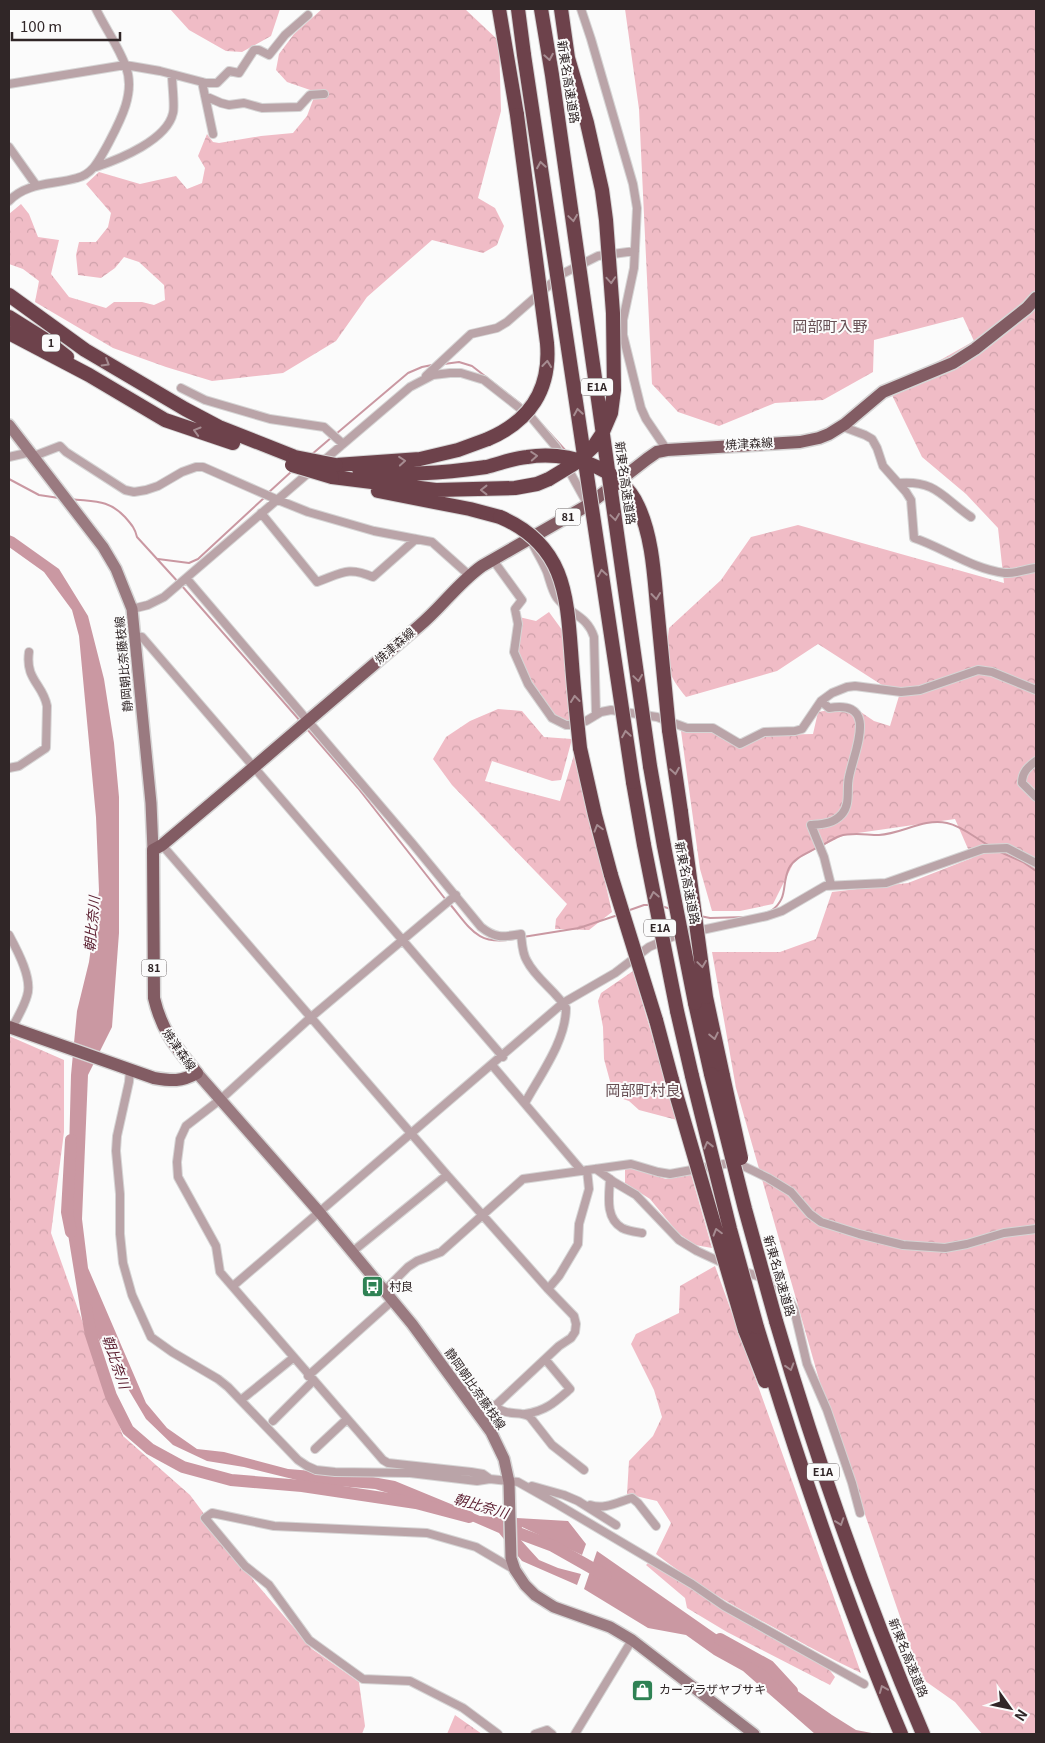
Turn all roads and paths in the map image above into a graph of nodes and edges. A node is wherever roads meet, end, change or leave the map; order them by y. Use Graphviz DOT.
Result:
graph roads {
  1 [pos="96,9"];
  2 [pos="499,9"];
  3 [pos="518,9"];
  4 [pos="541,9"];
  5 [pos="562,9"];
  6 [pos="581,9"];
  7 [pos="308,15"];
  8 [pos="125,65"];
  9 [pos="172,75"];
  10 [pos="202,82"];
  11 [pos="9,84"];
  12 [pos="324,94"];
  13 [pos="205,96"];
  14 [pos="213,134"];
  15 [pos="9,147"];
  16 [pos="96,167"];
  17 [pos="36,185"];
  18 [pos="9,200"];
  19 [pos="634,252"];
  20 [pos="9,295"];
  21 [pos="1036,298"];
  22 [pos="9,307"];
  23 [pos="9,317"];
  24 [pos="9,333"];
  25 [pos="85,350"];
  26 [pos="89,375"];
  27 [pos="423,379"];
  28 [pos="181,388"];
  29 [pos="9,425"];
  30 [pos="842,426"];
  31 [pos="343,444"];
  32 [pos="667,450"];
  33 [pos="32,454"];
  34 [pos="9,457"];
  35 [pos="294,461"];
  36 [pos="334,471"];
  37 [pos="899,483"];
  38 [pos="278,500"];
  39 [pos="588,505"];
  40 [pos="262,514"];
  41 [pos="971,516"];
  42 [pos="416,539"];
  43 [pos="530,539"];
  44 [pos="493,560"];
  45 [pos="1036,568"];
  46 [pos="470,575"];
  47 [pos="187,579"];
  48 [pos="132,609"];
  49 [pos="134,636"];
  50 [pos="29,652"];
  51 [pos="1036,690"];
  52 [pos="821,701"];
  53 [pos="596,715"];
  54 [pos="308,721"];
  55 [pos="1036,761"];
  56 [pos="9,768"];
  57 [pos="254,768"];
  58 [pos="1036,797"];
  59 [pos="157,847"];
  60 [pos="1036,863"];
  61 [pos="832,885"];
  62 [pos="456,895"];
  63 [pos="9,936"];
  64 [pos="402,941"];
  65 [pos="700,1000"];
  66 [pos="563,1003"];
  67 [pos="310,1018"];
  68 [pos="10,1028"];
  69 [pos="503,1057"];
  70 [pos="492,1065"];
  71 [pos="126,1069"];
  72 [pos="197,1072"];
  73 [pos="221,1099"];
  74 [pos="524,1104"];
  75 [pos="412,1134"];
  76 [pos="596,1169"];
  77 [pos="584,1170"];
  78 [pos="447,1175"];
  79 [pos="610,1180"];
  80 [pos="320,1213"];
  81 [pos="483,1216"];
  82 [pos="1036,1229"];
  83 [pos="642,1234"];
  84 [pos="352,1252"];
  85 [pos="233,1286"];
  86 [pos="548,1289"];
  87 [pos="384,1291"];
  88 [pos="392,1301"];
  89 [pos="751,1328"];
  90 [pos="293,1358"];
  91 [pos="545,1358"];
  92 [pos="311,1378"];
  93 [pos="460,1389"];
  94 [pos="241,1400"];
  95 [pos="495,1406"];
  96 [pos="526,1414"];
  97 [pos="346,1420"];
  98 [pos="273,1421"];
  99 [pos="315,1449"];
  100 [pos="584,1470"];
  101 [pos="490,1479"];
  102 [pos="512,1486"];
  103 [pos="578,1501"];
  104 [pos="860,1513"];
  105 [pos="616,1525"];
  106 [pos="656,1526"];
  107 [pos="515,1570"];
  108 [pos="632,1640"];
  109 [pos="864,1684"];
  110 [pos="498,1734"];
  111 [pos="535,1734"];
  112 [pos="552,1734"];
  113 [pos="576,1734"];
  114 [pos="754,1734"];
  115 [pos="901,1734"];
  116 [pos="923,1734"];
  1 -- 8 [label="street"];
  36 -- 2 [label="highway, one-way, bridge"];
  89 -- 3 [label="highway, E1A, one-way, bridge"];
  4 -- 65 [label="highway, 新東名高速道路 / E1A, one-way, bridge"];
  5 -- 36 [label="highway, one-way, bridge"];
  6 -- 19 [label="street"];
  7 -- 10 [label="street"];
  8 -- 9 [label="street"];
  8 -- 11 [label="street"];
  8 -- 16 [label="street"];
  9 -- 10 [label="street"];
  9 -- 16 [label="street"];
  10 -- 13 [label="street"];
  12 -- 13 [label="street"];
  13 -- 14 [label="street"];
  15 -- 17 [label="street"];
  16 -- 17 [label="street"];
  17 -- 18 [label="street"];
  19 -- 27 [label="street"];
  19 -- 32 [label="street"];
  20 -- 25 [label="highway"];
  21 -- 30 [label="main road, 焼津森線 / 81"];
  22 -- 25 [label="highway"];
  23 -- 26 [label="highway, 1"];
  24 -- 26 [label="highway"];
  25 -- 35 [label="highway, one-way"];
  35 -- 26 [label="highway, one-way"];
  27 -- 31 [label="street"];
  27 -- 39 [label="street"];
  28 -- 31 [label="street"];
  29 -- 33 [label="main road, 静岡朝比奈藤枝線"];
  30 -- 32 [label="main road, 焼津森線 / 81"];
  30 -- 37 [label="street"];
  31 -- 38 [label="street"];
  32 -- 39 [label="main road, 焼津森線 / 81"];
  33 -- 34 [label="street"];
  33 -- 38 [label="street"];
  33 -- 48 [label="main road, 静岡朝比奈藤枝線"];
  35 -- 36 [label="highway, bridge"];
  36 -- 65 [label="highway, one-way, bridge"];
  89 -- 36 [label="highway, one-way, bridge"];
  37 -- 41 [label="street"];
  37 -- 45 [label="street"];
  38 -- 40 [label="street"];
  38 -- 42 [label="street"];
  39 -- 43 [label="main road, 焼津森線 / 81"];
  40 -- 42 [label="street"];
  40 -- 47 [label="street"];
  42 -- 46 [label="street"];
  43 -- 44 [label="main road, 焼津森線 / 81"];
  43 -- 53 [label="street"];
  44 -- 46 [label="main road, 焼津森線 / 81"];
  44 -- 53 [label="street"];
  46 -- 54 [label="main road, 焼津森線 / 81"];
  47 -- 48 [label="street"];
  47 -- 54 [label="street"];
  48 -- 49 [label="main road, 静岡朝比奈藤枝線"];
  49 -- 57 [label="street"];
  49 -- 59 [label="main road, 静岡朝比奈藤枝線"];
  50 -- 56 [label="street"];
  51 -- 52 [label="street"];
  52 -- 53 [label="street"];
  52 -- 61 [label="street"];
  54 -- 57 [label="main road, 焼津森線 / 81"];
  54 -- 62 [label="street"];
  55 -- 58 [label="street"];
  57 -- 59 [label="main road, 焼津森線 / 81"];
  57 -- 64 [label="street"];
  59 -- 67 [label="street"];
  59 -- 72 [label="main road, 焼津森線 / 81"];
  60 -- 61 [label="street"];
  61 -- 66 [label="street"];
  62 -- 64 [label="street"];
  62 -- 66 [label="street"];
  63 -- 68 [label="street"];
  64 -- 67 [label="street"];
  64 -- 69 [label="street"];
  65 -- 116 [label="highway, 新東名高速道路 / E1A, one-way, bridge"];
  66 -- 69 [label="street"];
  66 -- 74 [label="street"];
  67 -- 73 [label="street"];
  67 -- 75 [label="street"];
  68 -- 71 [label="main road, 焼津森線"];
  69 -- 70 [label="street"];
  70 -- 74 [label="street"];
  70 -- 75 [label="street"];
  71 -- 72 [label="main road, 焼津森線"];
  71 -- 94 [label="street"];
  72 -- 73 [label="main road, 静岡朝比奈藤枝線"];
  73 -- 80 [label="main road, 静岡朝比奈藤枝線"];
  73 -- 85 [label="street"];
  74 -- 77 [label="street"];
  75 -- 78 [label="street"];
  75 -- 80 [label="street"];
  76 -- 77 [label="street"];
  76 -- 79 [label="street"];
  76 -- 82 [label="street"];
  77 -- 81 [label="street"];
  77 -- 86 [label="street"];
  78 -- 81 [label="street"];
  78 -- 84 [label="street"];
  79 -- 83 [label="street"];
  79 -- 104 [label="street"];
  80 -- 84 [label="main road, 静岡朝比奈藤枝線"];
  80 -- 85 [label="street"];
  81 -- 86 [label="street"];
  81 -- 87 [label="street"];
  84 -- 87 [label="main road, 静岡朝比奈藤枝線"];
  85 -- 90 [label="street"];
  86 -- 91 [label="street"];
  87 -- 88 [label="main road, 静岡朝比奈藤枝線"];
  88 -- 92 [label="street"];
  88 -- 93 [label="main road, 静岡朝比奈藤枝線"];
  115 -- 89 [label="highway, E1A, one-way"];
  90 -- 92 [label="street"];
  90 -- 94 [label="street"];
  91 -- 95 [label="street"];
  91 -- 96 [label="street"];
  92 -- 97 [label="street"];
  92 -- 98 [label="street"];
  93 -- 95 [label="street"];
  93 -- 102 [label="main road, 静岡朝比奈藤枝線"];
  94 -- 101 [label="street"];
  95 -- 96 [label="street"];
  96 -- 100 [label="street"];
  97 -- 99 [label="street"];
  97 -- 101 [label="street"];
  101 -- 102 [label="street"];
  102 -- 103 [label="street"];
  102 -- 107 [label="main road, 静岡朝比奈藤枝線"];
  102 -- 109 [label="street"];
  103 -- 105 [label="street"];
  103 -- 106 [label="street"];
  107 -- 108 [label="main road, 静岡朝比奈藤枝線"];
  107 -- 110 [label="street"];
  108 -- 113 [label="street"];
  108 -- 114 [label="main road, 静岡朝比奈藤枝線"];
  111 -- 112 [label="street"];
}
